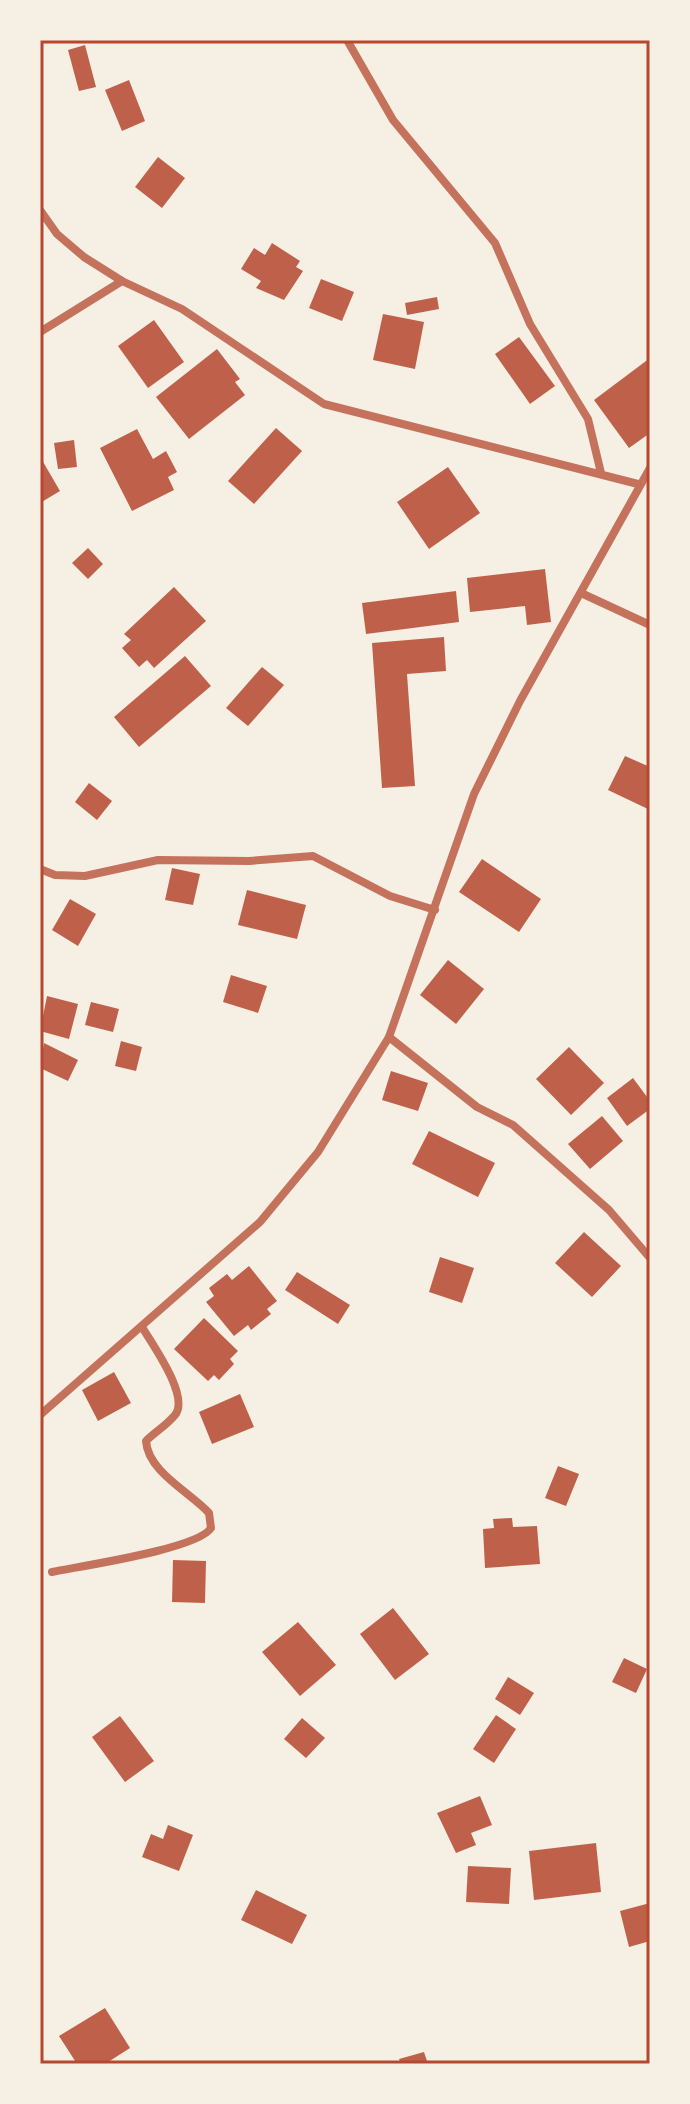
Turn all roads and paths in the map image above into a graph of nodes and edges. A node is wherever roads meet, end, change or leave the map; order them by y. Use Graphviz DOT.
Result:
graph roads {
  1 [pos="347,40"];
  2 [pos="40,210"];
  3 [pos="122,281"];
  4 [pos="40,332"];
  5 [pos="650,468"];
  6 [pos="601,473"];
  7 [pos="638,484"];
  8 [pos="581,593"];
  9 [pos="650,625"];
  10 [pos="40,869"];
  11 [pos="435,910"];
  12 [pos="389,1037"];
  13 [pos="650,1258"];
  14 [pos="142,1327"];
  15 [pos="40,1415"];
  16 [pos="52,1572"];
  1 -- 6 [label="street"];
  2 -- 3 [label="street"];
  3 -- 4 [label="street"];
  3 -- 6 [label="street"];
  5 -- 7 [label="street"];
  6 -- 7 [label="street"];
  7 -- 8 [label="street"];
  8 -- 9 [label="street"];
  8 -- 11 [label="street"];
  10 -- 11 [label="street"];
  11 -- 12 [label="street"];
  12 -- 13 [label="street"];
  12 -- 14 [label="street"];
  14 -- 15 [label="street"];
  14 -- 16 [label="street"];
}
